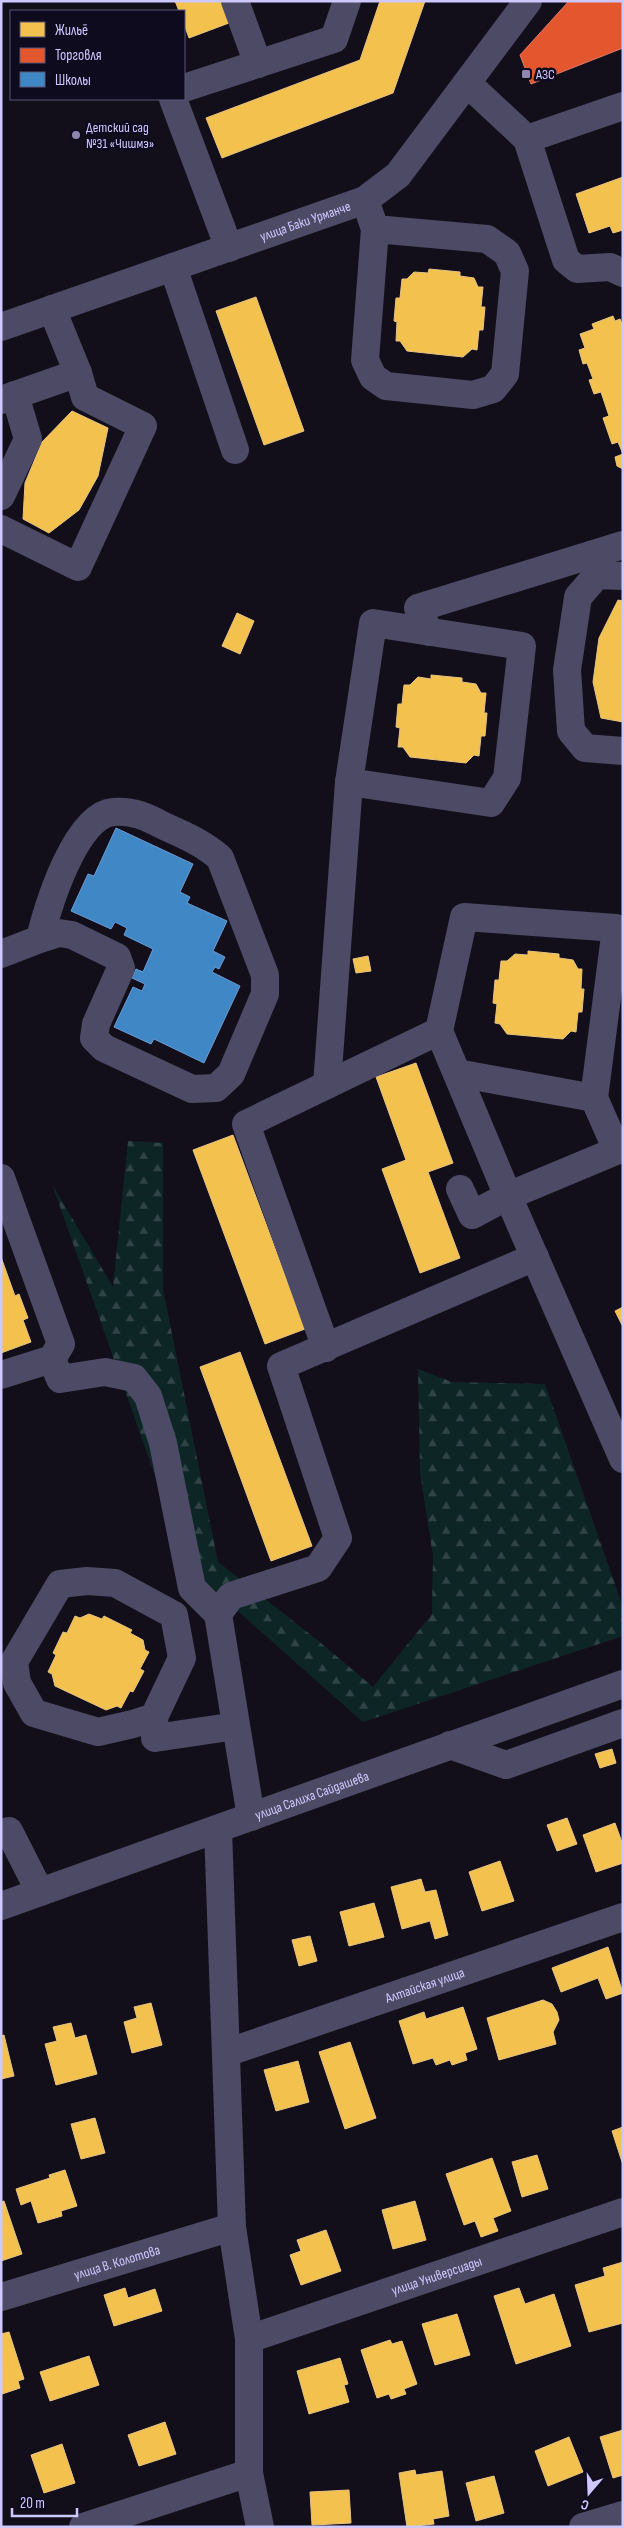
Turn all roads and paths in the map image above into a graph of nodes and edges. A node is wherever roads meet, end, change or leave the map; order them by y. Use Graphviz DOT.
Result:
graph roads {
  1 [pos="235,1"];
  2 [pos="347,1"];
  3 [pos="528,1"];
  4 [pos="258,64"];
  5 [pos="467,83"];
  6 [pos="185,88"];
  7 [pos="173,100"];
  8 [pos="623,106"];
  9 [pos="527,139"];
  10 [pos="365,200"];
  11 [pos="374,229"];
  12 [pos="229,248"];
  13 [pos="173,267"];
  14 [pos="623,273"];
  15 [pos="52,309"];
  16 [pos="1,327"];
  17 [pos="78,373"];
  18 [pos="8,397"];
  19 [pos="235,450"];
  20 [pos="1,496"];
  21 [pos="1,529"];
  22 [pos="623,545"];
  23 [pos="605,568"];
  24 [pos="429,632"];
  25 [pos="623,751"];
  26 [pos="349,782"];
  27 [pos="40,939"];
  28 [pos="1,954"];
  29 [pos="439,1032"];
  30 [pos="457,1074"];
  31 [pos="327,1085"];
  32 [pos="594,1098"];
  33 [pos="620,1149"];
  34 [pos="1,1178"];
  35 [pos="460,1189"];
  36 [pos="508,1196"];
  37 [pos="535,1257"];
  38 [pos="326,1348"];
  39 [pos="52,1359"];
  40 [pos="1,1375"];
  41 [pos="623,1459"];
  42 [pos="218,1614"];
  43 [pos="8,1662"];
  44 [pos="623,1684"];
  45 [pos="154,1717"];
  46 [pos="623,1723"];
  47 [pos="236,1726"];
  48 [pos="450,1746"];
  49 [pos="251,1817"];
  50 [pos="218,1829"];
  51 [pos="1,1833"];
  52 [pos="40,1892"];
  53 [pos="1,1906"];
  54 [pos="623,1917"];
  55 [pos="226,2053"];
  56 [pos="623,2212"];
  57 [pos="232,2227"];
  58 [pos="1,2298"];
  59 [pos="249,2339"];
  60 [pos="249,2473"];
  61 [pos="623,2515"];
  62 [pos="83,2527"];
  63 [pos="260,2527"];
  64 [pos="583,2527"];
  1 -- 4 [label="street"];
  2 -- 4 [label="street"];
  3 -- 5 [label="street, улица Баки Урманче"];
  4 -- 6 [label="street"];
  5 -- 9 [label="street"];
  5 -- 10 [label="street, улица Баки Урманче"];
  7 -- 12 [label="street"];
  8 -- 9 [label="street"];
  9 -- 14 [label="street"];
  10 -- 11 [label="street"];
  10 -- 12 [label="street, улица Баки Урманче"];
  11 -- 11 [label="street"];
  12 -- 13 [label="street, улица Баки Урманче"];
  13 -- 15 [label="street, улица Баки Урманче"];
  13 -- 19 [label="street"];
  15 -- 16 [label="street, улица Баки Урманче"];
  15 -- 17 [label="street"];
  17 -- 18 [label="street"];
  17 -- 21 [label="street"];
  18 -- 20 [label="street"];
  22 -- 23 [label="street"];
  23 -- 24 [label="street"];
  23 -- 25 [label="street"];
  24 -- 26 [label="street"];
  24 -- 26 [label="street"];
  26 -- 31 [label="street"];
  27 -- 27 [label="street"];
  27 -- 28 [label="street"];
  29 -- 30 [label="street"];
  29 -- 31 [label="street"];
  29 -- 32 [label="street"];
  30 -- 32 [label="street"];
  30 -- 36 [label="street"];
  31 -- 38 [label="street"];
  32 -- 33 [label="street"];
  33 -- 36 [label="street"];
  34 -- 39 [label="street"];
  35 -- 36 [label="street"];
  36 -- 37 [label="street"];
  37 -- 38 [label="street"];
  37 -- 41 [label="street"];
  38 -- 42 [label="street"];
  39 -- 40 [label="street"];
  39 -- 42 [label="street"];
  42 -- 47 [label="street"];
  43 -- 45 [label="street"];
  43 -- 45 [label="street"];
  44 -- 48 [label="street, улица Салиха Сайдашева"];
  45 -- 47 [label="street"];
  46 -- 48 [label="street"];
  47 -- 49 [label="street"];
  48 -- 49 [label="street, улица Салиха Сайдашева"];
  49 -- 50 [label="street, улица Салиха Сайдашева"];
  50 -- 52 [label="street, улица Салиха Сайдашева"];
  50 -- 55 [label="street"];
  51 -- 52 [label="street"];
  52 -- 53 [label="street, улица Салиха Сайдашева"];
  54 -- 55 [label="street, Алтайская улица"];
  55 -- 57 [label="street"];
  56 -- 59 [label="street, улица Универсиады"];
  57 -- 58 [label="street, улица В. Колотова"];
  57 -- 59 [label="street"];
  59 -- 60 [label="street"];
  60 -- 62 [label="street"];
  60 -- 63 [label="street"];
  61 -- 64 [label="street"];
}
